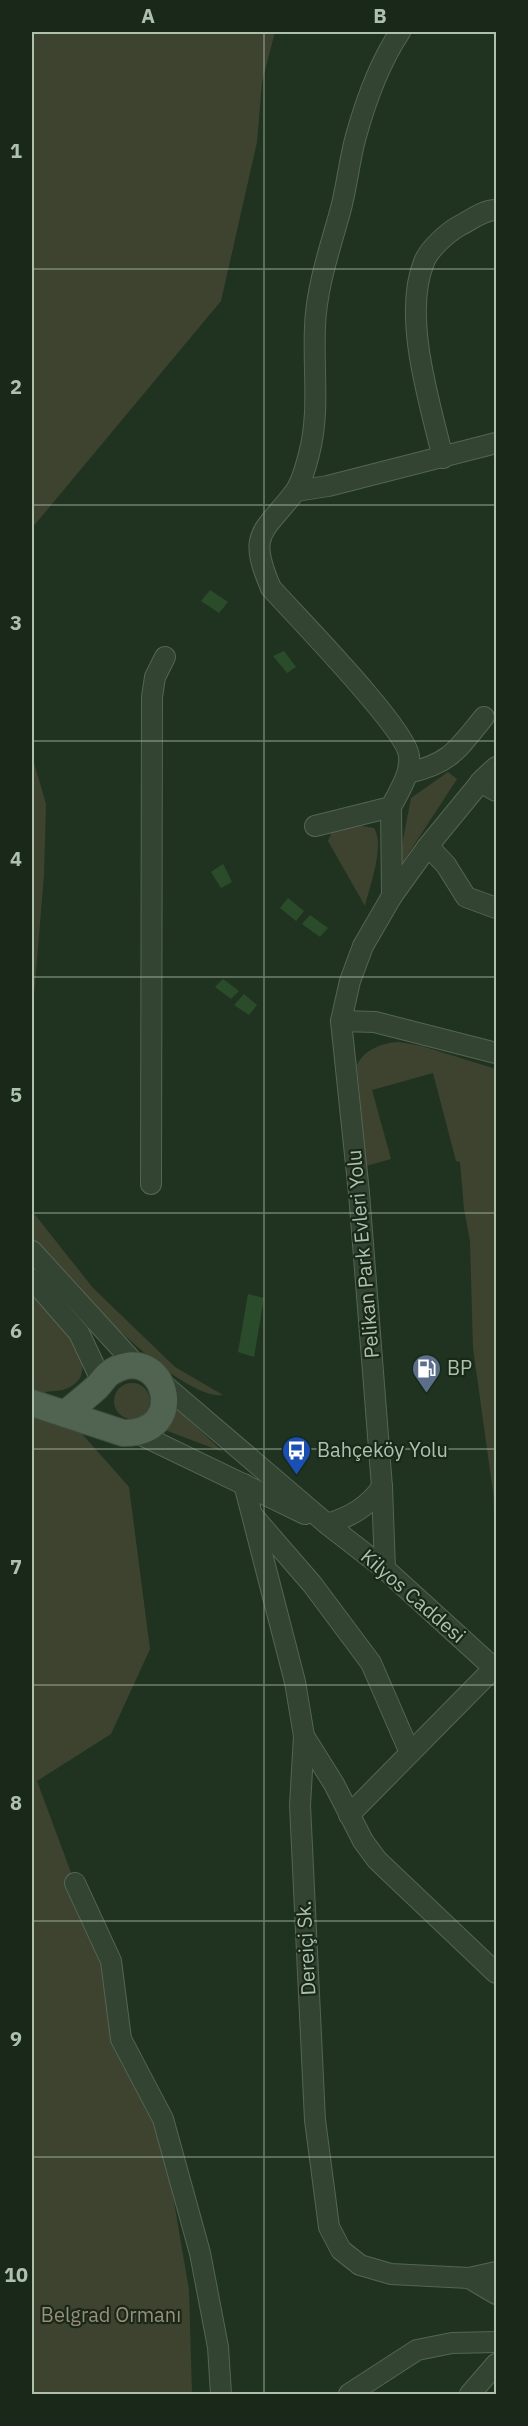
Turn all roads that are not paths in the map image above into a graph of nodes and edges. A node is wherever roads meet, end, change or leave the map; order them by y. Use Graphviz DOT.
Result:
graph roads {
  1 [pos="400,32"];
  2 [pos="496,210"];
  3 [pos="496,443"];
  4 [pos="443,458"];
  5 [pos="296,491"];
  6 [pos="165,657"];
  7 [pos="484,717"];
  8 [pos="496,767"];
  9 [pos="408,773"];
  10 [pos="488,786"];
  11 [pos="391,807"];
  12 [pos="315,826"];
  13 [pos="428,846"];
  14 [pos="393,896"];
  15 [pos="496,908"];
  16 [pos="341,1022"];
  17 [pos="496,1053"];
  18 [pos="151,1184"];
  19 [pos="32,1251"];
  20 [pos="32,1279"];
  21 [pos="137,1366"];
  22 [pos="162,1383"];
  23 [pos="100,1384"];
  24 [pos="32,1403"];
  25 [pos="65,1414"];
  26 [pos="111,1428"];
  27 [pos="137,1433"];
  28 [pos="244,1484"];
  29 [pos="382,1487"];
  30 [pos="252,1515"];
  31 [pos="327,1524"];
  32 [pos="385,1569"];
  33 [pos="495,1669"];
  34 [pos="304,1736"];
  35 [pos="410,1753"];
  36 [pos="349,1815"];
  37 [pos="75,1883"];
  38 [pos="496,1973"];
  39 [pos="496,2272"];
  40 [pos="469,2278"];
  41 [pos="496,2294"];
  42 [pos="496,2342"];
  43 [pos="496,2364"];
  44 [pos="221,2394"];
  45 [pos="349,2394"];
  46 [pos="470,2394"];
  1 -- 5 [label="street"];
  2 -- 4 [label="street"];
  3 -- 4 [label="street"];
  4 -- 5 [label="street"];
  5 -- 9 [label="street"];
  6 -- 18 [label="street"];
  7 -- 9 [label="street"];
  8 -- 10 [label="street, Pelikan Park Evleri Yolu"];
  9 -- 11 [label="street"];
  10 -- 13 [label="street, Pelikan Park Evleri Yolu"];
  11 -- 12 [label="street"];
  11 -- 14 [label="street"];
  13 -- 14 [label="street, Pelikan Park Evleri Yolu"];
  13 -- 15 [label="street"];
  14 -- 16 [label="street, Pelikan Park Evleri Yolu"];
  16 -- 17 [label="street"];
  16 -- 29 [label="street, Pelikan Park Evleri Yolu"];
  19 -- 21 [label="street"];
  20 -- 23 [label="street"];
  21 -- 22 [label="main road"];
  21 -- 23 [label="main road"];
  22 -- 27 [label="main road"];
  22 -- 31 [label="street"];
  23 -- 25 [label="main road"];
  23 -- 26 [label="main road"];
  24 -- 25 [label="main road"];
  25 -- 26 [label="main road"];
  26 -- 27 [label="main road"];
  27 -- 28 [label="street"];
  28 -- 30 [label="street, Dereiçi Sk."];
  28 -- 31 [label="street"];
  29 -- 31 [label="street"];
  29 -- 32 [label="street, Pelikan Park Evleri Yolu"];
  30 -- 34 [label="street, Dereiçi Sk."];
  30 -- 35 [label="street"];
  31 -- 32 [label="street, Kilyos Caddesi"];
  32 -- 33 [label="street, Kilyos Caddesi"];
  33 -- 35 [label="street"];
  34 -- 36 [label="street"];
  34 -- 40 [label="street, Dereiçi Sk."];
  35 -- 36 [label="street"];
  36 -- 38 [label="street"];
  37 -- 44 [label="street"];
  39 -- 40 [label="street"];
  40 -- 41 [label="street, Dereiçi Sk."];
  42 -- 45 [label="street"];
  43 -- 46 [label="street"];
}
